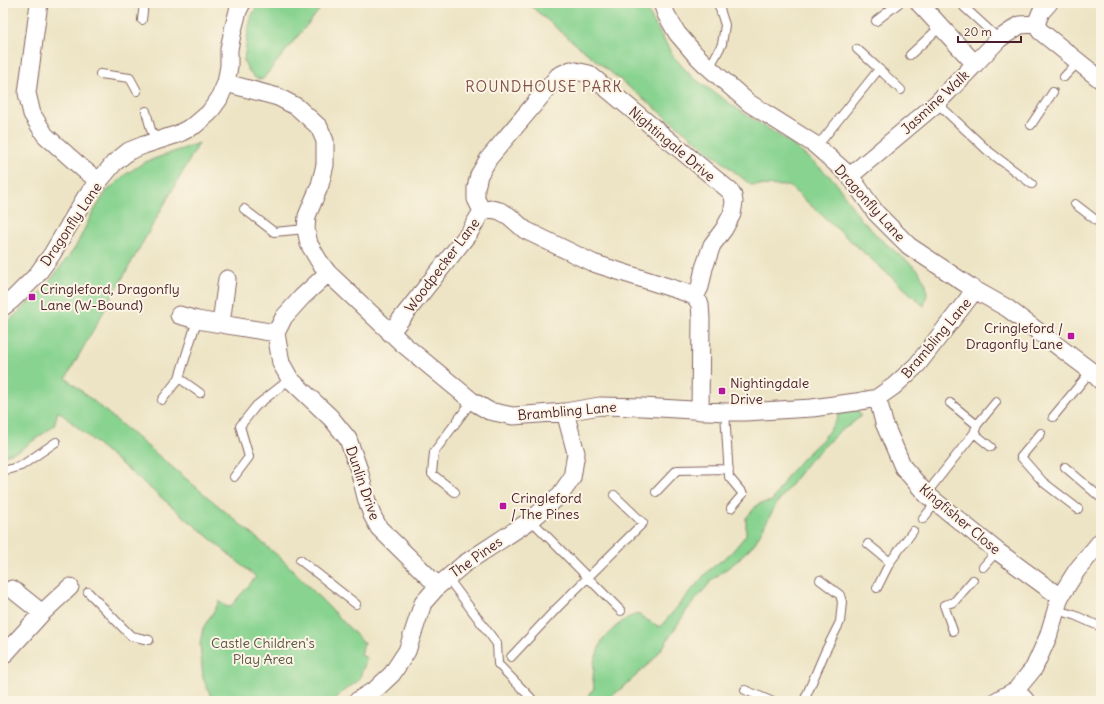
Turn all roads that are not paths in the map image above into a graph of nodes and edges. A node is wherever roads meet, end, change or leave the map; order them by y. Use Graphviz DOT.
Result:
graph roads {
  1 [pos="39,3"];
  2 [pos="144,3"];
  3 [pos="242,3"];
  4 [pos="662,3"];
  5 [pos="719,3"];
  6 [pos="899,3"];
  7 [pos="1049,3"];
  8 [pos="922,4"];
  9 [pos="964,7"];
  10 [pos="142,20"];
  11 [pos="876,21"];
  12 [pos="1036,24"];
  13 [pos="940,27"];
  14 [pos="999,39"];
  15 [pos="857,49"];
  16 [pos="910,55"];
  17 [pos="975,64"];
  18 [pos="1084,64"];
  19 [pos="706,65"];
  20 [pos="879,69"];
  21 [pos="100,74"];
  22 [pos="1064,77"];
  23 [pos="1101,80"];
  24 [pos="226,83"];
  25 [pos="901,90"];
  26 [pos="137,91"];
  27 [pos="1053,92"];
  28 [pos="938,103"];
  29 [pos="146,111"];
  30 [pos="1031,125"];
  31 [pos="157,141"];
  32 [pos="814,144"];
  33 [pos="850,176"];
  34 [pos="99,181"];
  35 [pos="1032,184"];
  36 [pos="1075,204"];
  37 [pos="244,209"];
  38 [pos="482,210"];
  39 [pos="1101,224"];
  40 [pos="306,229"];
  41 [pos="328,273"];
  42 [pos="227,279"];
  43 [pos="975,290"];
  44 [pos="695,297"];
  45 [pos="3,307"];
  46 [pos="179,314"];
  47 [pos="197,320"];
  48 [pos="221,323"];
  49 [pos="276,333"];
  50 [pos="390,333"];
  51 [pos="1096,376"];
  52 [pos="179,378"];
  53 [pos="290,379"];
  54 [pos="200,393"];
  55 [pos="876,398"];
  56 [pos="162,400"];
  57 [pos="472,400"];
  58 [pos="996,402"];
  59 [pos="950,403"];
  60 [pos="700,411"];
  61 [pos="566,412"];
  62 [pos="726,412"];
  63 [pos="1053,417"];
  64 [pos="976,425"];
  65 [pos="974,433"];
  66 [pos="1040,433"];
  67 [pos="56,442"];
  68 [pos="991,447"];
  69 [pos="1065,467"];
  70 [pos="729,469"];
  71 [pos="3,471"];
  72 [pos="234,477"];
  73 [pos="455,492"];
  74 [pos="656,492"];
  75 [pos="614,495"];
  76 [pos="931,498"];
  77 [pos="1101,498"];
  78 [pos="731,508"];
  79 [pos="1078,509"];
  80 [pos="923,519"];
  81 [pos="531,520"];
  82 [pos="913,531"];
  83 [pos="1101,541"];
  84 [pos="868,544"];
  85 [pos="997,551"];
  86 [pos="300,560"];
  87 [pos="890,562"];
  88 [pos="983,567"];
  89 [pos="588,578"];
  90 [pos="820,580"];
  91 [pos="973,580"];
  92 [pos="443,581"];
  93 [pos="70,587"];
  94 [pos="877,588"];
  95 [pos="12,589"];
  96 [pos="88,592"];
  97 [pos="1058,603"];
  98 [pos="356,604"];
  99 [pos="621,611"];
  100 [pos="42,613"];
  101 [pos="1101,627"];
  102 [pos="953,631"];
  103 [pos="150,640"];
  104 [pos="3,656"];
  105 [pos="511,657"];
  106 [pos="745,690"];
  107 [pos="1021,696"];
  108 [pos="531,698"];
  109 [pos="757,698"];
  110 [pos="358,701"];
  111 [pos="771,701"];
  112 [pos="804,701"];
  113 [pos="996,701"];
  1 -- 34 [label="street"];
  2 -- 10 [label="lane"];
  3 -- 24 [label="street, Dragonfly Lane"];
  4 -- 19 [label="street, Dragonfly Lane"];
  5 -- 19 [label="lane"];
  6 -- 11 [label="lane"];
  7 -- 12 [label="street"];
  8 -- 13 [label="street, Jasmine Walk"];
  9 -- 14 [label="lane"];
  12 -- 14 [label="street"];
  12 -- 18 [label="street"];
  13 -- 16 [label="lane"];
  13 -- 17 [label="street, Jasmine Walk"];
  14 -- 17 [label="street"];
  15 -- 20 [label="lane"];
  17 -- 28 [label="street, Jasmine Walk"];
  18 -- 22 [label="lane"];
  18 -- 23 [label="street"];
  19 -- 32 [label="street, Dragonfly Lane"];
  20 -- 25 [label="lane"];
  20 -- 32 [label="lane"];
  21 -- 26 [label="lane"];
  24 -- 31 [label="street, Dragonfly Lane"];
  24 -- 40 [label="street, Brambling Lane"];
  27 -- 30 [label="lane"];
  28 -- 33 [label="street, Jasmine Walk"];
  28 -- 35 [label="lane"];
  29 -- 31 [label="lane"];
  31 -- 34 [label="street, Dragonfly Lane"];
  32 -- 33 [label="street, Dragonfly Lane"];
  33 -- 43 [label="street, Dragonfly Lane"];
  34 -- 45 [label="street, Dragonfly Lane"];
  36 -- 39 [label="lane"];
  37 -- 40 [label="lane"];
  38 -- 44 [label="street, Woodpecker Lane"];
  38 -- 44 [label="street, Nightingale Drive"];
  38 -- 50 [label="street, Woodpecker Lane"];
  40 -- 41 [label="street, Brambling Lane"];
  41 -- 49 [label="street"];
  41 -- 50 [label="street, Brambling Lane"];
  42 -- 48 [label="street"];
  43 -- 51 [label="street, Dragonfly Lane"];
  43 -- 55 [label="street, Brambling Lane"];
  44 -- 60 [label="street"];
  46 -- 47 [label="street"];
  47 -- 48 [label="street"];
  47 -- 52 [label="lane"];
  48 -- 49 [label="street"];
  49 -- 53 [label="street, Dunlin Drive"];
  50 -- 57 [label="street, Brambling Lane"];
  51 -- 63 [label="lane"];
  52 -- 54 [label="lane"];
  52 -- 56 [label="lane"];
  53 -- 72 [label="lane"];
  53 -- 92 [label="street, Dunlin Drive"];
  55 -- 62 [label="street, Brambling Lane"];
  55 -- 76 [label="street, Kingfisher Close"];
  57 -- 61 [label="street, Brambling Lane"];
  57 -- 73 [label="lane"];
  58 -- 64 [label="lane"];
  59 -- 64 [label="lane"];
  60 -- 61 [label="street, Brambling Lane"];
  60 -- 62 [label="street, Brambling Lane"];
  61 -- 81 [label="street, The Pines"];
  62 -- 70 [label="lane"];
  64 -- 65 [label="lane"];
  65 -- 68 [label="lane"];
  65 -- 76 [label="lane"];
  66 -- 79 [label="lane"];
  67 -- 71 [label="lane"];
  69 -- 77 [label="lane"];
  70 -- 74 [label="lane"];
  70 -- 78 [label="lane"];
  75 -- 89 [label="lane"];
  76 -- 80 [label="lane"];
  76 -- 85 [label="street, Kingfisher Close"];
  81 -- 89 [label="lane"];
  81 -- 92 [label="street, The Pines"];
  82 -- 87 [label="lane"];
  83 -- 97 [label="street"];
  84 -- 87 [label="lane"];
  85 -- 88 [label="lane"];
  85 -- 97 [label="street, Kingfisher Close"];
  86 -- 98 [label="lane"];
  87 -- 94 [label="lane"];
  89 -- 99 [label="lane"];
  89 -- 105 [label="lane"];
  90 -- 112 [label="lane"];
  91 -- 102 [label="lane"];
  92 -- 108 [label="lane"];
  92 -- 110 [label="street, The Pines"];
  93 -- 100 [label="street"];
  95 -- 100 [label="street"];
  96 -- 103 [label="lane"];
  97 -- 101 [label="lane"];
  97 -- 107 [label="street"];
  100 -- 104 [label="street"];
  106 -- 109 [label="lane"];
  107 -- 113 [label="street"];
  109 -- 111 [label="lane"];
}
